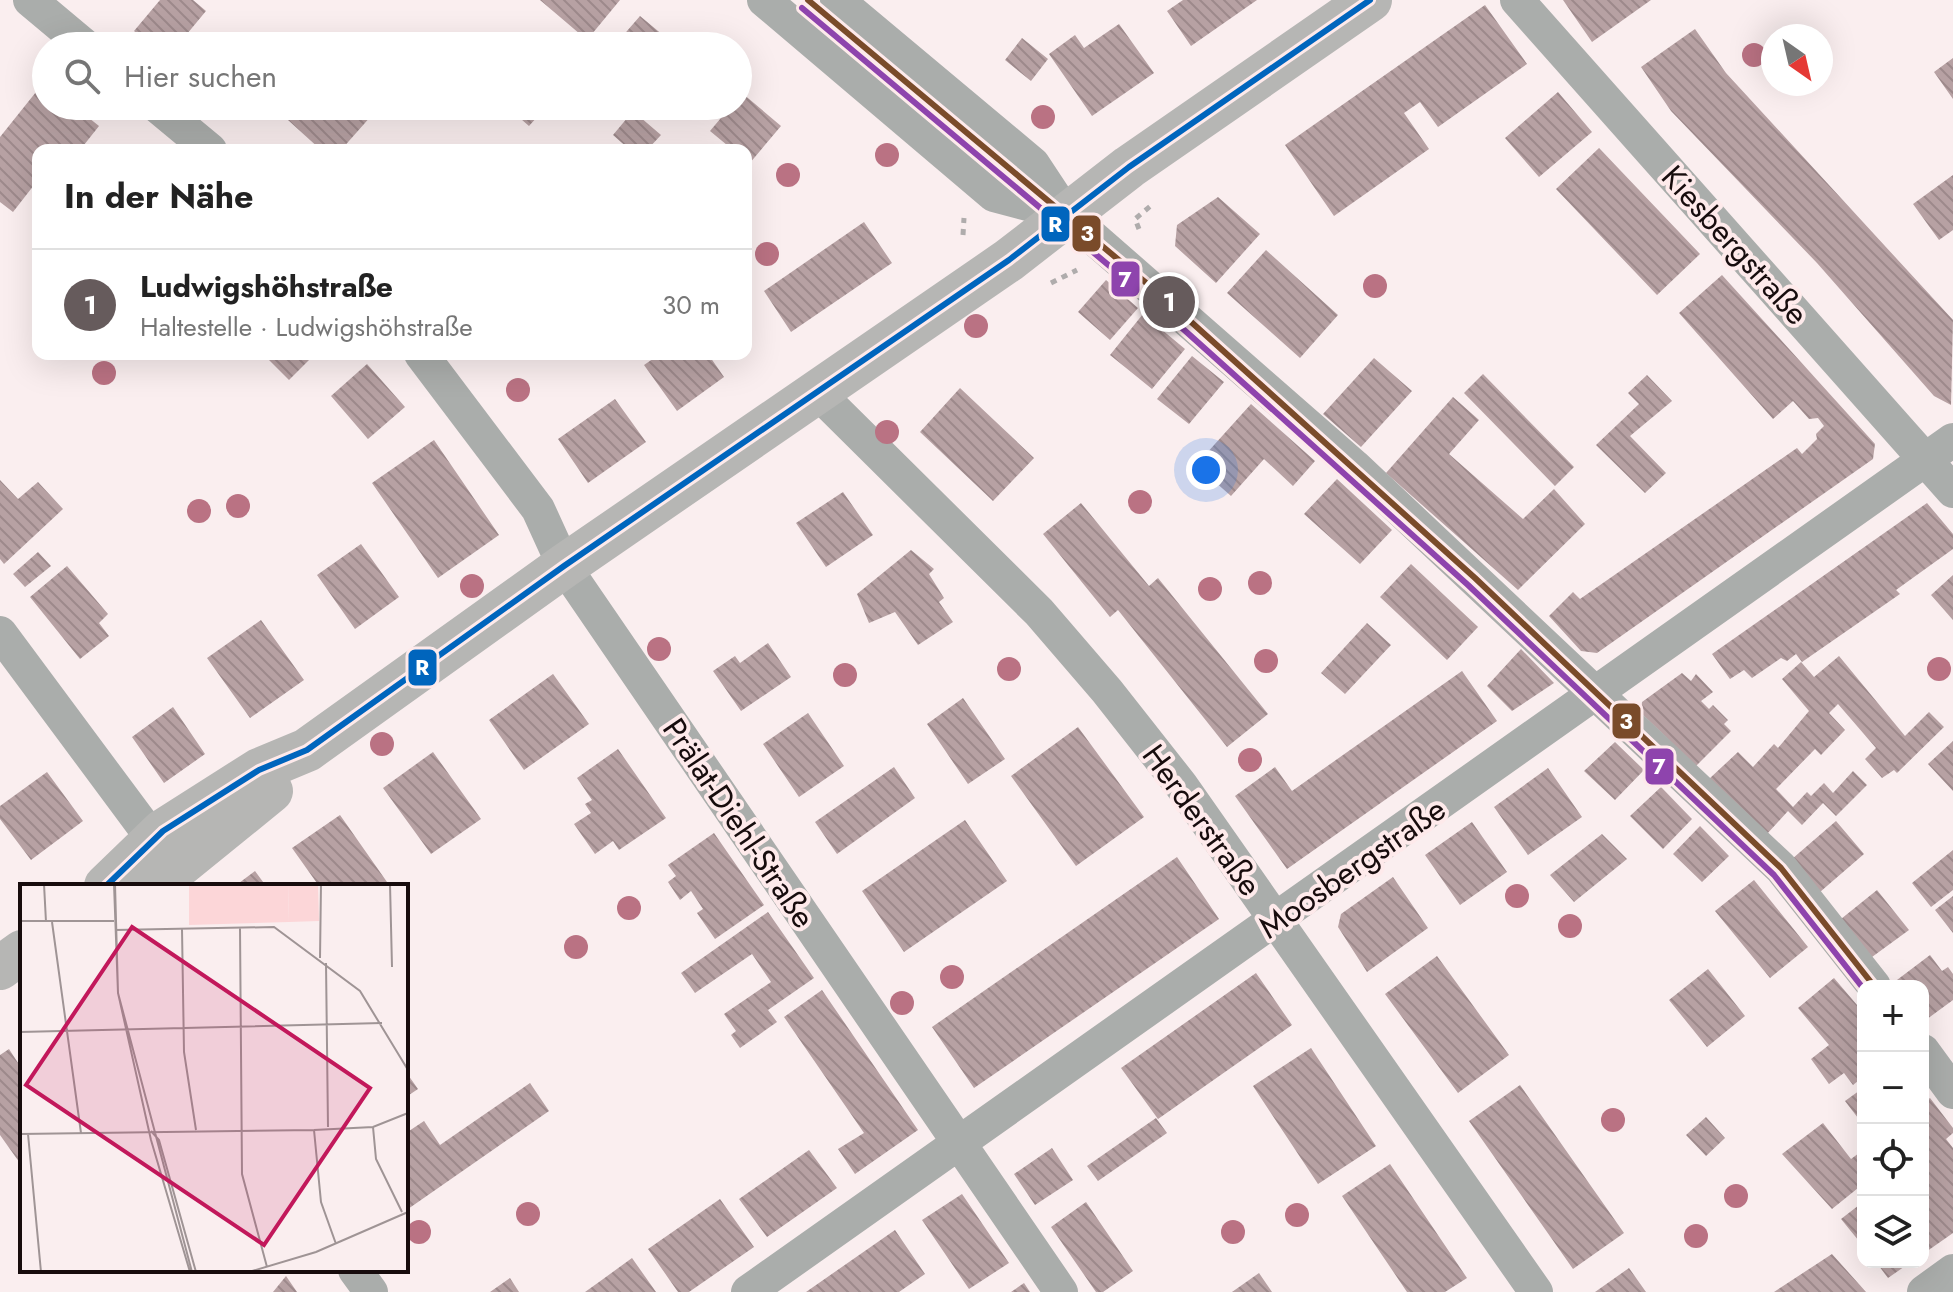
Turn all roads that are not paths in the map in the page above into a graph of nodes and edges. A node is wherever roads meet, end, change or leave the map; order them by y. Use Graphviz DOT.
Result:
graph roads {
  1 [pos="30,0"];
  2 [pos="764,0"];
  3 [pos="837,0"];
  4 [pos="1370,0"];
  5 [pos="1517,0"];
  6 [pos="68,32"];
  7 [pos="174,120"];
  8 [pos="203,144"];
  9 [pos="1066,214"];
  10 [pos="426,360"];
  11 [pos="817,392"];
  12 [pos="1940,450"];
  13 [pos="1953,491"];
  14 [pos="564,566"];
  15 [pos="0,633"];
  16 [pos="1596,694"];
  17 [pos="307,750"];
  18 [pos="153,839"];
  19 [pos="108,884"];
  20 [pos="150,884"];
  21 [pos="1275,923"];
  22 [pos="20,953"];
  23 [pos="0,968"];
  24 [pos="1869,980"];
  25 [pos="1924,1052"];
  26 [pos="1953,1092"];
  27 [pos="959,1146"];
  28 [pos="1953,1271"];
  29 [pos="356,1272"];
  30 [pos="371,1292"];
  31 [pos="748,1292"];
  32 [pos="1061,1292"];
  33 [pos="1536,1292"];
  34 [pos="1924,1292"];
  1 -- 6 [label="street"];
  2 -- 9 [label="street"];
  3 -- 9 [label="street"];
  4 -- 9 [label="main road"];
  5 -- 12 [label="street, Kiesbergstraße"];
  7 -- 8 [label="street"];
  9 -- 11 [label="main road"];
  9 -- 16 [label="street"];
  10 -- 14 [label="street, Prälat-Diehl-Straße"];
  11 -- 14 [label="main road"];
  11 -- 21 [label="street, Herderstraße"];
  12 -- 13 [label="street, Kiesbergstraße"];
  12 -- 16 [label="street, Moosbergstraße"];
  14 -- 17 [label="main road"];
  14 -- 27 [label="street, Prälat-Diehl-Straße"];
  15 -- 18 [label="street"];
  16 -- 21 [label="street, Moosbergstraße"];
  16 -- 24 [label="street"];
  17 -- 18 [label="main road"];
  17 -- 20 [label="main road"];
  18 -- 19 [label="main road"];
  21 -- 27 [label="street, Moosbergstraße"];
  21 -- 33 [label="street, Herderstraße"];
  22 -- 23 [label="main road"];
  25 -- 26 [label="street"];
  27 -- 31 [label="street, Moosbergstraße"];
  27 -- 32 [label="street, Prälat-Diehl-Straße"];
  28 -- 34 [label="street"];
  29 -- 30 [label="street"];
}
